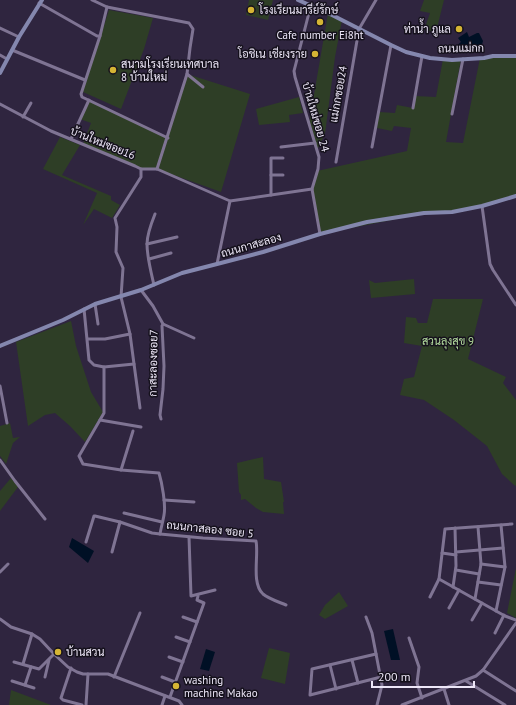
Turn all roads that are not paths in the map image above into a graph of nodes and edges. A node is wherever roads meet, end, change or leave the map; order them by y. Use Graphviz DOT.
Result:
graph roads {
  1 [pos="92,0"];
  2 [pos="298,0"];
  3 [pos="376,0"];
  4 [pos="40,2"];
  5 [pos="311,5"];
  6 [pos="107,7"];
  7 [pos="0,28"];
  8 [pos="359,29"];
  9 [pos="100,36"];
  10 [pos="19,37"];
  11 [pos="391,45"];
  12 [pos="12,50"];
  13 [pos="0,55"];
  14 [pos="422,56"];
  15 [pos="516,56"];
  16 [pos="7,59"];
  17 [pos="463,59"];
  18 [pos="0,73"];
  19 [pos="187,74"];
  20 [pos="85,80"];
  21 [pos="203,87"];
  22 [pos="89,100"];
  23 [pos="31,103"];
  24 [pos="0,104"];
  25 [pos="414,108"];
  26 [pos="452,114"];
  27 [pos="23,117"];
  28 [pos="168,138"];
  29 [pos="71,139"];
  30 [pos="315,143"];
  31 [pos="281,146"];
  32 [pos="372,147"];
  33 [pos="283,158"];
  34 [pos="336,162"];
  35 [pos="141,169"];
  36 [pos="157,169"];
  37 [pos="271,175"];
  38 [pos="283,175"];
  39 [pos="312,189"];
  40 [pos="271,195"];
  41 [pos="516,196"];
  42 [pos="230,201"];
  43 [pos="482,206"];
  44 [pos="155,214"];
  45 [pos="320,234"];
  46 [pos="177,237"];
  47 [pos="147,244"];
  48 [pos="171,253"];
  49 [pos="149,259"];
  50 [pos="217,264"];
  51 [pos="154,285"];
  52 [pos="141,290"];
  53 [pos="121,296"];
  54 [pos="95,304"];
  55 [pos="516,305"];
  56 [pos="84,309"];
  57 [pos="98,324"];
  58 [pos="163,324"];
  59 [pos="130,334"];
  60 [pos="194,338"];
  61 [pos="88,339"];
  62 [pos="0,346"];
  63 [pos="134,364"];
  64 [pos="104,367"];
  65 [pos="0,387"];
  66 [pos="140,408"];
  67 [pos="161,419"];
  68 [pos="100,420"];
  69 [pos="6,423"];
  70 [pos="141,427"];
  71 [pos="133,431"];
  72 [pos="0,460"];
  73 [pos="121,470"];
  74 [pos="164,500"];
  75 [pos="194,502"];
  76 [pos="124,512"];
  77 [pos="45,519"];
  78 [pos="120,522"];
  79 [pos="162,522"];
  80 [pos="512,524"];
  81 [pos="501,525"];
  82 [pos="478,527"];
  83 [pos="455,528"];
  84 [pos="160,534"];
  85 [pos="189,537"];
  86 [pos="86,542"];
  87 [pos="503,548"];
  88 [pos="480,550"];
  89 [pos="112,552"];
  90 [pos="442,553"];
  91 [pos="456,554"];
  92 [pos="8,564"];
  93 [pos="481,564"];
  94 [pos="505,567"];
  95 [pos="456,570"];
  96 [pos="0,572"];
  97 [pos="479,574"];
  98 [pos="439,579"];
  99 [pos="478,582"];
  100 [pos="501,585"];
  101 [pos="453,587"];
  102 [pos="215,590"];
  103 [pos="459,590"];
  104 [pos="198,596"];
  105 [pos="430,597"];
  106 [pos="475,599"];
  107 [pos="482,603"];
  108 [pos="286,605"];
  109 [pos="449,608"];
  110 [pos="496,611"];
  111 [pos="140,612"];
  112 [pos="504,615"];
  113 [pos="183,617"];
  114 [pos="366,617"];
  115 [pos="0,619"];
  116 [pos="472,620"];
  117 [pos="516,620"];
  118 [pos="197,622"];
  119 [pos="516,623"];
  120 [pos="495,633"];
  121 [pos="32,634"];
  122 [pos="176,637"];
  123 [pos="409,638"];
  124 [pos="190,642"];
  125 [pos="54,654"];
  126 [pos="376,654"];
  127 [pos="169,657"];
  128 [pos="49,660"];
  129 [pos="352,660"];
  130 [pos="14,662"];
  131 [pos="183,662"];
  132 [pos="23,664"];
  133 [pos="330,665"];
  134 [pos="31,667"];
  135 [pos="71,668"];
  136 [pos="483,670"];
  137 [pos="88,674"];
  138 [pos="114,676"];
  139 [pos="45,677"];
  140 [pos="162,677"];
  141 [pos="381,677"];
  142 [pos="12,681"];
  143 [pos="466,681"];
  144 [pos="176,682"];
  145 [pos="358,683"];
  146 [pos="25,685"];
  147 [pos="34,688"];
  148 [pos="336,689"];
  149 [pos="444,689"];
  150 [pos="516,691"];
  151 [pos="165,696"];
  152 [pos="170,697"];
  153 [pos="422,698"];
  154 [pos="378,704"];
  155 [pos="82,705"];
  156 [pos="86,705"];
  157 [pos="162,705"];
  158 [pos="182,705"];
  159 [pos="402,705"];
  160 [pos="449,705"];
  161 [pos="504,705"];
  1 -- 6 [label="street"];
  2 -- 5 [label="street, ถนนแม่กก"];
  3 -- 8 [label="street"];
  4 -- 9 [label="street"];
  4 -- 10 [label="street"];
  5 -- 8 [label="street, ถนนแม่กก"];
  5 -- 30 [label="street, บ้านใหม่ซอย 24"];
  6 -- 9 [label="street"];
  6 -- 19 [label="street"];
  7 -- 10 [label="street"];
  8 -- 11 [label="street, ถนนแม่กก"];
  8 -- 34 [label="street, แม่กกซอย24"];
  9 -- 20 [label="street"];
  10 -- 12 [label="street"];
  11 -- 14 [label="street, ถนนแม่กก"];
  11 -- 32 [label="street"];
  12 -- 16 [label="street"];
  12 -- 20 [label="street"];
  13 -- 16 [label="street"];
  14 -- 17 [label="street, ถนนแม่กก"];
  14 -- 25 [label="street"];
  15 -- 17 [label="street, ถนนแม่กก"];
  16 -- 18 [label="street"];
  17 -- 26 [label="street"];
  19 -- 21 [label="street"];
  19 -- 28 [label="street"];
  20 -- 22 [label="street"];
  22 -- 28 [label="street"];
  22 -- 29 [label="street"];
  23 -- 27 [label="street"];
  24 -- 27 [label="street, บ้านใหม่ซอย16"];
  27 -- 29 [label="street, บ้านใหม่ซอย16"];
  28 -- 36 [label="street"];
  29 -- 35 [label="street, บ้านใหม่ซอย16"];
  30 -- 31 [label="street"];
  30 -- 39 [label="street, บ้านใหม่ซอย 24"];
  33 -- 37 [label="street"];
  35 -- 36 [label="street"];
  35 -- 53 [label="street, บ้านใหม่ซอย16"];
  36 -- 42 [label="street"];
  37 -- 38 [label="street"];
  37 -- 40 [label="street"];
  39 -- 40 [label="street"];
  39 -- 45 [label="street, บ้านใหม่ซอย 24"];
  40 -- 42 [label="street"];
  41 -- 43 [label="street, ถนนกาสะลอง"];
  42 -- 50 [label="street"];
  43 -- 45 [label="street, ถนนกาสะลอง"];
  43 -- 55 [label="street"];
  44 -- 47 [label="street"];
  45 -- 50 [label="street, ถนนกาสะลอง"];
  46 -- 47 [label="street"];
  47 -- 49 [label="street"];
  48 -- 49 [label="street"];
  49 -- 51 [label="street"];
  50 -- 51 [label="street, ถนนกาสะลอง"];
  51 -- 52 [label="street, ถนนกาสะลอง"];
  52 -- 53 [label="street, ถนนกาสะลอง"];
  52 -- 58 [label="street, กาสะลองซอย7"];
  53 -- 54 [label="street, ถนนกาสะลอง"];
  53 -- 59 [label="street"];
  54 -- 56 [label="street, ถนนกาสะลอง"];
  54 -- 57 [label="street"];
  56 -- 61 [label="street"];
  56 -- 62 [label="street, ถนนกาสะลอง"];
  58 -- 60 [label="street"];
  58 -- 67 [label="street, กาสะลองซอย7"];
  59 -- 61 [label="street"];
  59 -- 63 [label="street"];
  61 -- 64 [label="street"];
  63 -- 64 [label="street"];
  63 -- 66 [label="street"];
  64 -- 68 [label="street, ถนนกาสลอง ซอย 5"];
  65 -- 69 [label="street"];
  68 -- 70 [label="street"];
  68 -- 73 [label="street, ถนนกาสลอง ซอย 5"];
  71 -- 73 [label="street"];
  72 -- 77 [label="street"];
  73 -- 74 [label="street, ถนนกาสลอง ซอย 5"];
  74 -- 75 [label="street"];
  74 -- 79 [label="street, ถนนกาสลอง ซอย 5"];
  76 -- 79 [label="street"];
  78 -- 84 [label="street"];
  78 -- 86 [label="street"];
  78 -- 89 [label="street"];
  79 -- 84 [label="street, ถนนกาสลอง ซอย 5"];
  80 -- 81 [label="street"];
  81 -- 82 [label="street"];
  81 -- 87 [label="street"];
  82 -- 83 [label="street"];
  82 -- 88 [label="street"];
  83 -- 90 [label="street"];
  83 -- 91 [label="street"];
  84 -- 85 [label="street, ถนนกาสลอง ซอย 5"];
  85 -- 102 [label="street"];
  85 -- 108 [label="street, ถนนกาสลอง ซอย 5"];
  87 -- 88 [label="street"];
  87 -- 94 [label="street"];
  88 -- 91 [label="street"];
  88 -- 93 [label="street"];
  90 -- 91 [label="street"];
  90 -- 98 [label="street"];
  91 -- 95 [label="street"];
  92 -- 96 [label="street"];
  93 -- 94 [label="street"];
  93 -- 97 [label="street"];
  94 -- 100 [label="street"];
  95 -- 97 [label="street"];
  95 -- 101 [label="street"];
  97 -- 99 [label="street"];
  98 -- 101 [label="street"];
  98 -- 105 [label="street"];
  99 -- 100 [label="street"];
  99 -- 106 [label="street"];
  100 -- 110 [label="street"];
  101 -- 103 [label="street"];
  103 -- 106 [label="street"];
  103 -- 109 [label="street"];
  104 -- 118 [label="street"];
  106 -- 107 [label="street"];
  107 -- 110 [label="street"];
  107 -- 116 [label="street"];
  110 -- 112 [label="street"];
  111 -- 138 [label="street"];
  112 -- 117 [label="street"];
  112 -- 120 [label="street"];
  113 -- 118 [label="street"];
  114 -- 126 [label="street"];
  115 -- 121 [label="street"];
  118 -- 124 [label="street"];
  119 -- 136 [label="street"];
  121 -- 125 [label="street"];
  121 -- 132 [label="street"];
  122 -- 124 [label="street"];
  123 -- 153 [label="street"];
  124 -- 131 [label="street"];
  125 -- 128 [label="street"];
  125 -- 135 [label="street"];
  126 -- 129 [label="street"];
  126 -- 141 [label="street"];
  127 -- 131 [label="street"];
  128 -- 134 [label="street"];
  128 -- 139 [label="street"];
  129 -- 133 [label="street"];
  129 -- 145 [label="street"];
  130 -- 132 [label="street"];
  131 -- 144 [label="street"];
  132 -- 134 [label="street"];
  133 -- 148 [label="street"];
  133 -- 148 [label="street"];
  134 -- 146 [label="street"];
  135 -- 137 [label="street"];
  135 -- 155 [label="street"];
  136 -- 143 [label="street"];
  136 -- 150 [label="street"];
  137 -- 138 [label="street"];
  137 -- 156 [label="street"];
  138 -- 151 [label="street"];
  140 -- 144 [label="street"];
  141 -- 145 [label="street"];
  141 -- 154 [label="street"];
  142 -- 146 [label="street"];
  143 -- 149 [label="street"];
  143 -- 161 [label="street"];
  144 -- 152 [label="street"];
  145 -- 148 [label="street"];
  146 -- 147 [label="street"];
  149 -- 153 [label="street"];
  149 -- 160 [label="street"];
  151 -- 152 [label="street"];
  151 -- 157 [label="street"];
  152 -- 158 [label="street"];
  153 -- 159 [label="street"];
}
